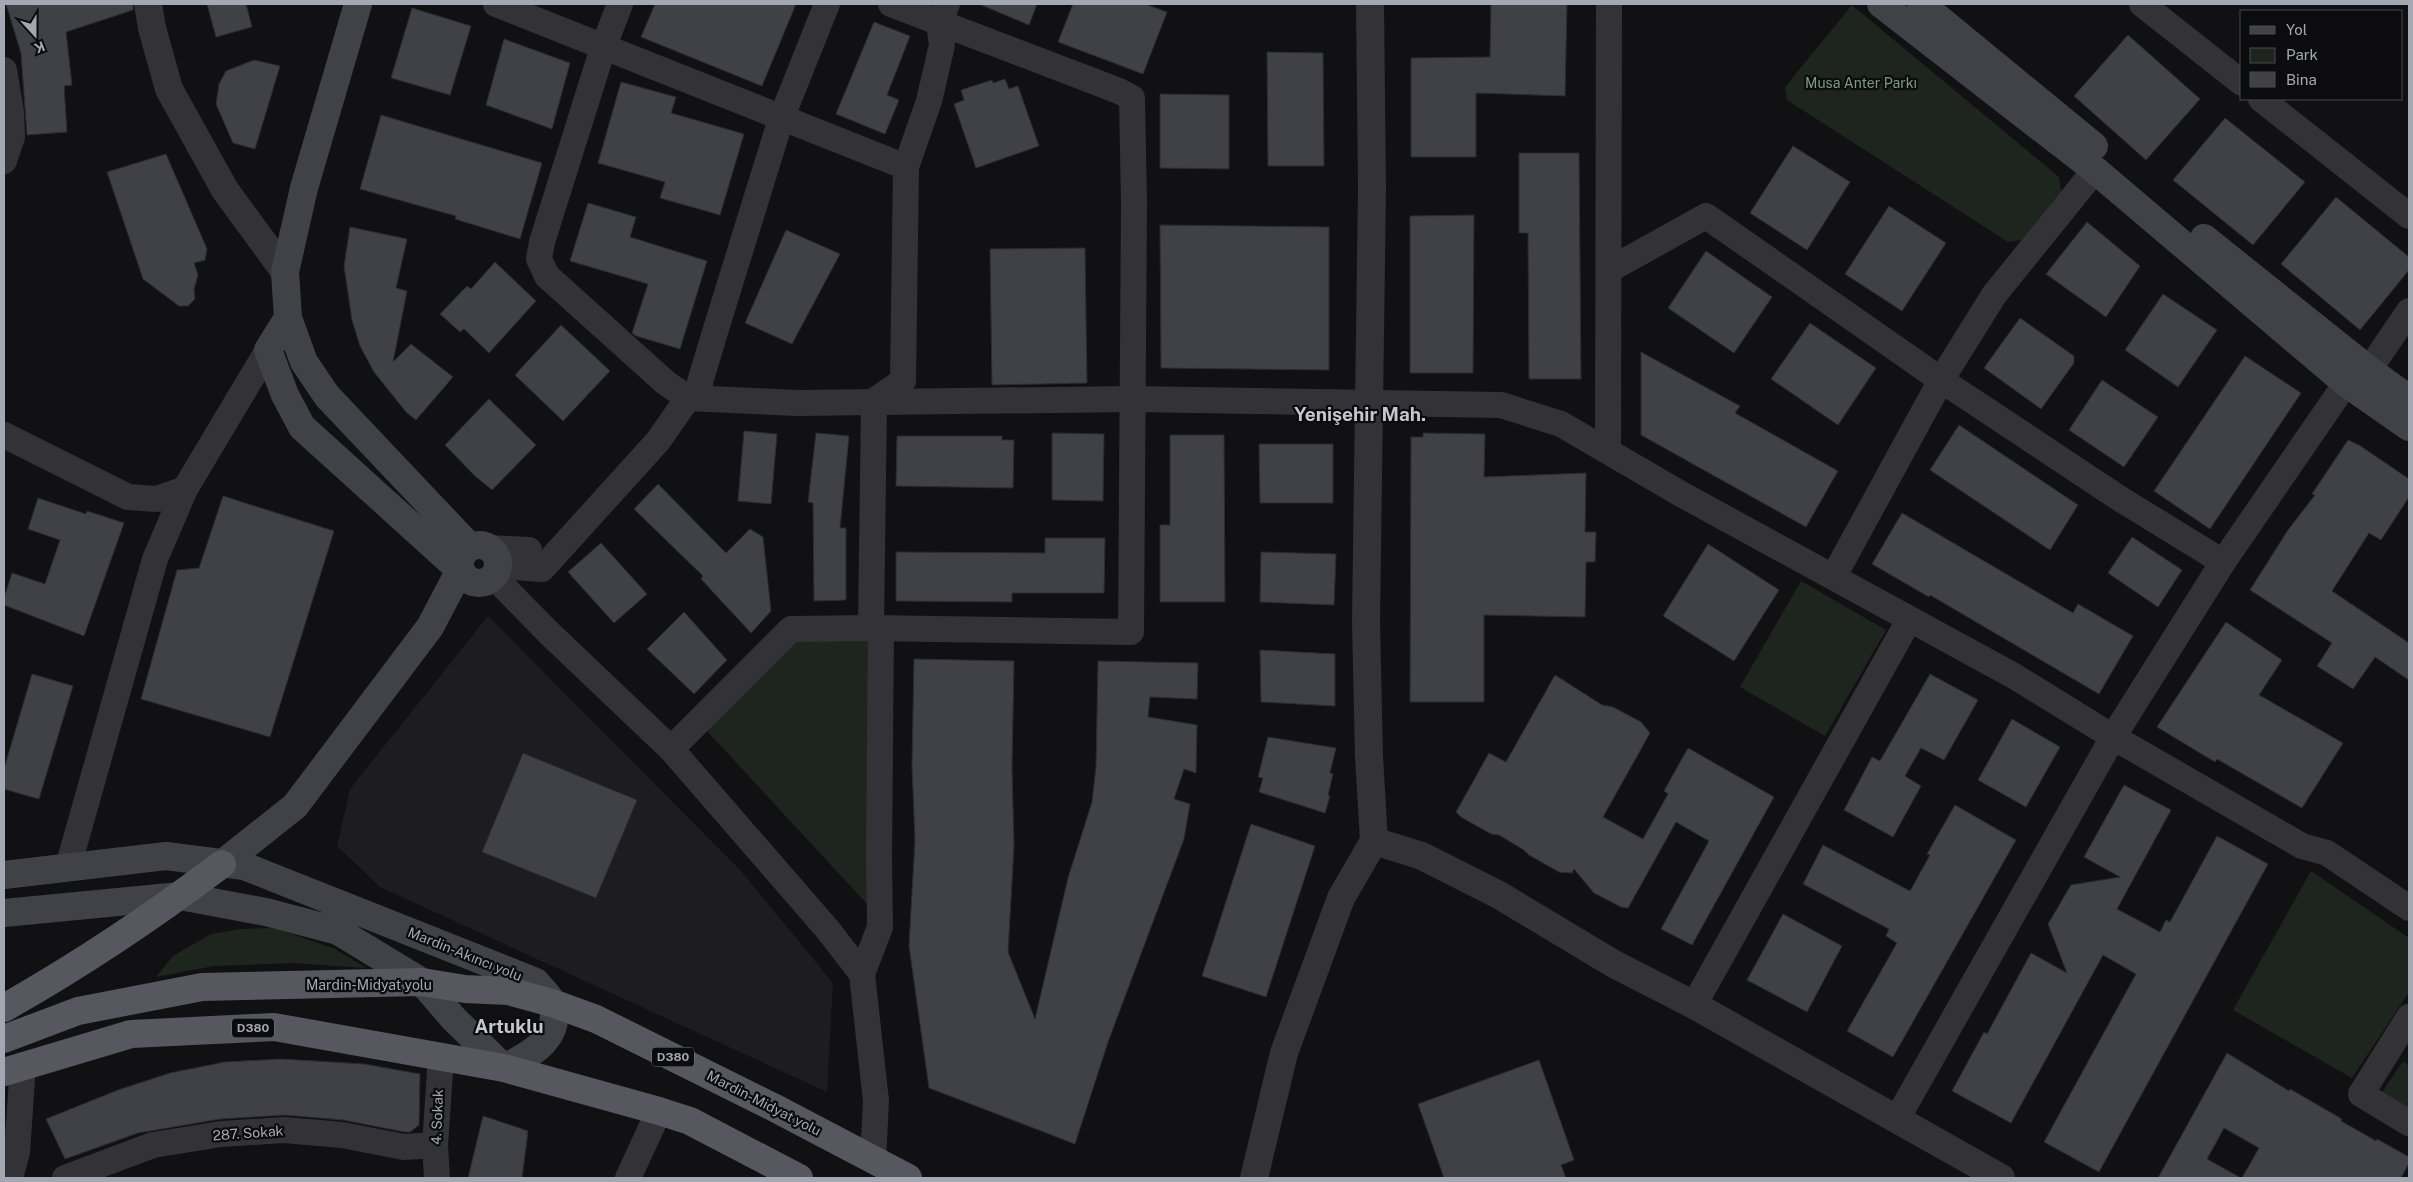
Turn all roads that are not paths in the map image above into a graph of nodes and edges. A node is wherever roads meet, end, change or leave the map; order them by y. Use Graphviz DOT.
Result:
graph roads {
  1 [pos="148,4"];
  2 [pos="358,4"];
  3 [pos="496,4"];
  4 [pos="620,4"];
  5 [pos="828,4"];
  6 [pos="891,4"];
  7 [pos="1370,4"];
  8 [pos="1609,4"];
  9 [pos="1881,4"];
  10 [pos="1921,4"];
  11 [pos="2142,4"];
  12 [pos="943,13"];
  13 [pos="603,48"];
  14 [pos="4,70"];
  15 [pos="2240,81"];
  16 [pos="2262,100"];
  17 [pos="782,119"];
  18 [pos="4,161"];
  19 [pos="906,167"];
  20 [pos="2095,170"];
  21 [pos="2409,216"];
  22 [pos="1610,270"];
  23 [pos="285,272"];
  24 [pos="2409,311"];
  25 [pos="288,318"];
  26 [pos="268,350"];
  27 [pos="2358,376"];
  28 [pos="1942,380"];
  29 [pos="694,398"];
  30 [pos="1133,399"];
  31 [pos="2409,399"];
  32 [pos="874,401"];
  33 [pos="1369,404"];
  34 [pos="2409,427"];
  35 [pos="4,434"];
  36 [pos="1608,450"];
  37 [pos="185,489"];
  38 [pos="482,561"];
  39 [pos="2223,562"];
  40 [pos="1834,576"];
  41 [pos="1909,620"];
  42 [pos="876,628"];
  43 [pos="2113,737"];
  44 [pos="671,749"];
  45 [pos="1374,841"];
  46 [pos="222,864"];
  47 [pos="68,867"];
  48 [pos="4,875"];
  49 [pos="180,896"];
  50 [pos="2409,908"];
  51 [pos="4,913"];
  52 [pos="862,974"];
  53 [pos="422,982"];
  54 [pos="544,992"];
  55 [pos="1694,1004"];
  56 [pos="4,1008"];
  57 [pos="2405,1034"];
  58 [pos="4,1039"];
  59 [pos="442,1057"];
  60 [pos="13,1068"];
  61 [pos="504,1068"];
  62 [pos="659,1110"];
  63 [pos="1897,1119"];
  64 [pos="2409,1123"];
  65 [pos="435,1145"];
  66 [pos="873,1160"];
  67 [pos="76,1176"];
  68 [pos="10,1178"];
  69 [pos="437,1178"];
  70 [pos="628,1178"];
  71 [pos="799,1178"];
  72 [pos="908,1178"];
  73 [pos="1254,1178"];
  74 [pos="2002,1178"];
  1 -- 23 [label="street"];
  2 -- 23 [label="main road"];
  3 -- 13 [label="street"];
  4 -- 13 [label="street"];
  5 -- 17 [label="street"];
  6 -- 12 [label="street"];
  7 -- 33 [label="street"];
  8 -- 22 [label="street"];
  9 -- 20 [label="main road"];
  10 -- 27 [label="main road"];
  11 -- 15 [label="street"];
  12 -- 19 [label="street"];
  12 -- 30 [label="street"];
  13 -- 17 [label="street"];
  13 -- 29 [label="street"];
  14 -- 18 [label="street"];
  16 -- 21 [label="street"];
  17 -- 19 [label="street"];
  17 -- 29 [label="street"];
  19 -- 32 [label="street"];
  20 -- 27 [label="main road"];
  20 -- 28 [label="street"];
  22 -- 28 [label="street"];
  22 -- 36 [label="street"];
  23 -- 25 [label="main road"];
  24 -- 27 [label="street"];
  25 -- 26 [label="main road"];
  25 -- 38 [label="main road"];
  26 -- 37 [label="street"];
  26 -- 38 [label="main road"];
  27 -- 31 [label="main road"];
  27 -- 34 [label="main road"];
  27 -- 39 [label="street"];
  28 -- 39 [label="street"];
  28 -- 40 [label="street"];
  29 -- 32 [label="street"];
  29 -- 38 [label="street"];
  30 -- 32 [label="street"];
  30 -- 33 [label="street"];
  30 -- 42 [label="street"];
  32 -- 42 [label="street"];
  33 -- 36 [label="street"];
  33 -- 45 [label="street"];
  35 -- 37 [label="street"];
  36 -- 40 [label="street"];
  37 -- 47 [label="street"];
  38 -- 44 [label="street"];
  38 -- 46 [label="main road"];
  39 -- 43 [label="street"];
  40 -- 41 [label="street"];
  41 -- 43 [label="street"];
  41 -- 55 [label="street"];
  42 -- 44 [label="street"];
  42 -- 52 [label="street"];
  43 -- 50 [label="street"];
  43 -- 63 [label="street"];
  44 -- 52 [label="street"];
  45 -- 55 [label="street"];
  45 -- 73 [label="street"];
  46 -- 47 [label="main road, Mardin-Akıncı yolu"];
  46 -- 49 [label="highway"];
  46 -- 54 [label="main road, Mardin-Akıncı yolu"];
  47 -- 48 [label="main road, Mardin-Akıncı yolu"];
  49 -- 51 [label="main road"];
  49 -- 53 [label="main road"];
  49 -- 56 [label="highway"];
  52 -- 66 [label="street"];
  53 -- 54 [label="highway, Mardin-Midyat yolu / D380"];
  53 -- 58 [label="highway, Mardin-Midyat yolu / D380"];
  53 -- 61 [label="main road"];
  54 -- 61 [label="main road"];
  54 -- 66 [label="highway, Mardin-Midyat yolu / D380"];
  55 -- 63 [label="street"];
  57 -- 64 [label="street"];
  59 -- 60 [label="highway, D380"];
  59 -- 61 [label="highway, D380"];
  59 -- 65 [label="street, 4. Sokak"];
  60 -- 68 [label="street"];
  61 -- 62 [label="highway, D380"];
  62 -- 70 [label="street"];
  62 -- 71 [label="highway, D380"];
  63 -- 74 [label="street"];
  65 -- 67 [label="street, 287. Sokak"];
  65 -- 69 [label="street, 4. Sokak"];
  66 -- 72 [label="highway, Mardin-Midyat yolu / D380"];
}
